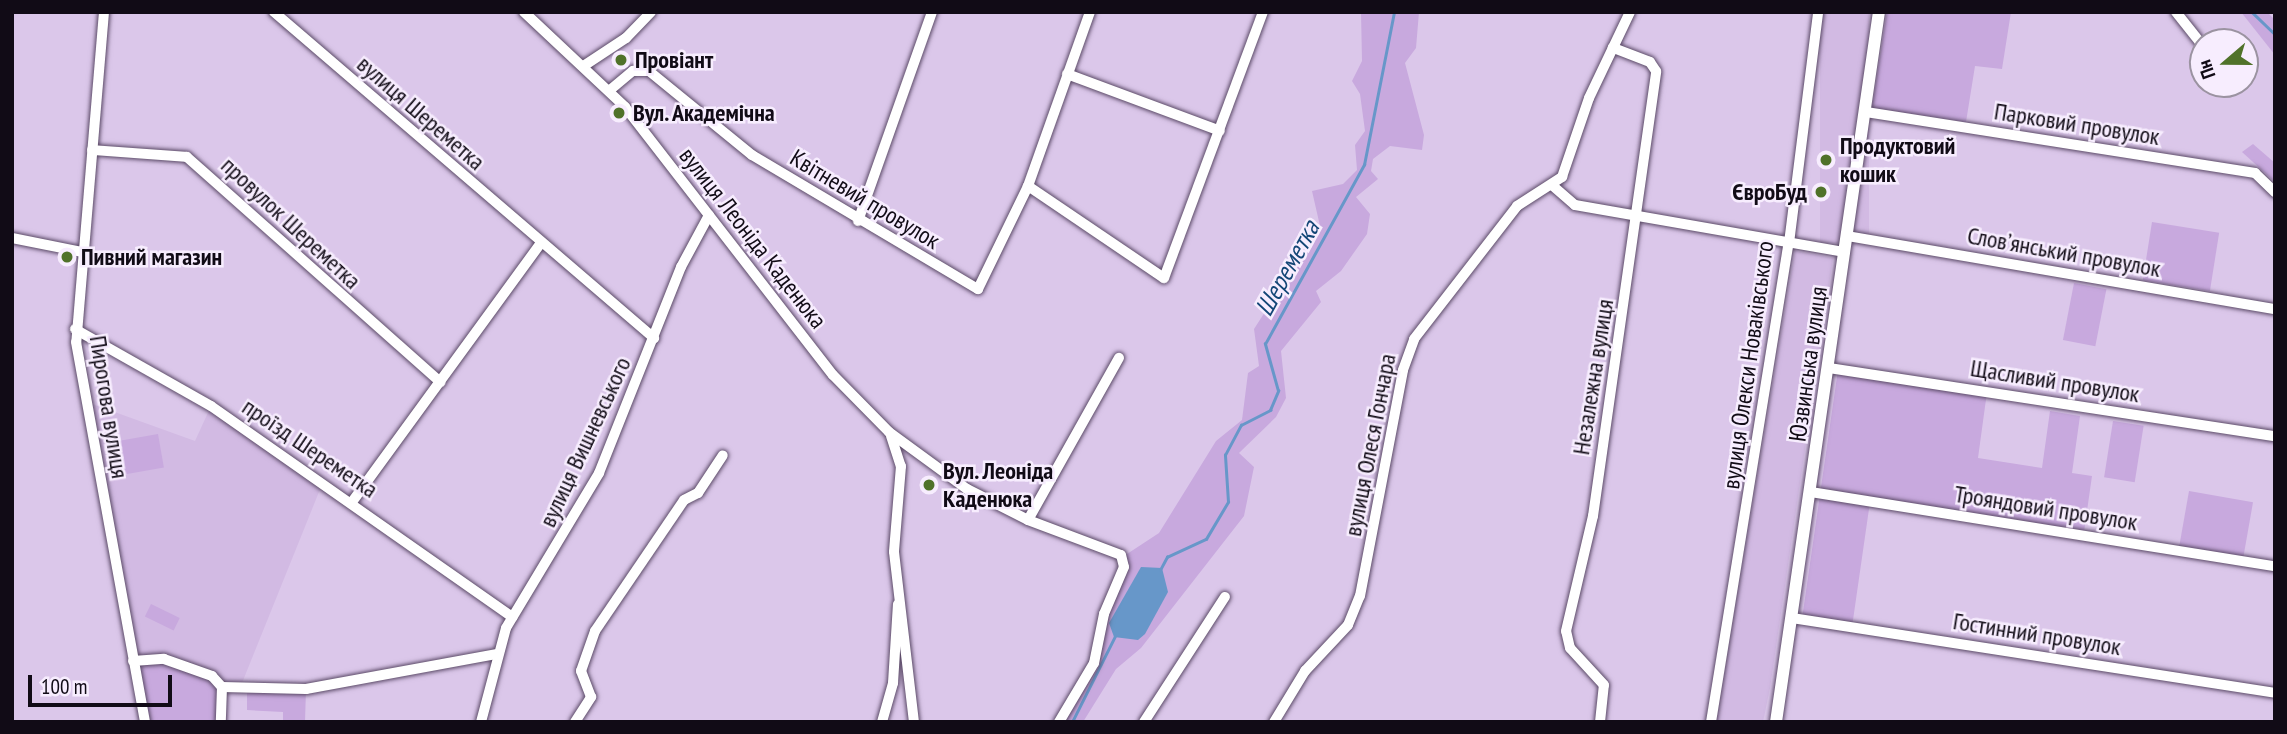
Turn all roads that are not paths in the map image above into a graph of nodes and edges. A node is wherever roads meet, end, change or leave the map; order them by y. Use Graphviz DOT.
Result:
graph roads {
  1 [pos="104,12"];
  2 [pos="274,12"];
  3 [pos="524,12"];
  4 [pos="651,12"];
  5 [pos="932,12"];
  6 [pos="1090,12"];
  7 [pos="1264,12"];
  8 [pos="1630,12"];
  9 [pos="1818,12"];
  10 [pos="1879,12"];
  11 [pos="2176,12"];
  12 [pos="2189,28"];
  13 [pos="1613,48"];
  14 [pos="584,65"];
  15 [pos="1067,74"];
  16 [pos="610,90"];
  17 [pos="1866,112"];
  18 [pos="1220,131"];
  19 [pos="92,150"];
  20 [pos="1028,186"];
  21 [pos="1553,186"];
  22 [pos="2275,192"];
  23 [pos="709,215"];
  24 [pos="1638,218"];
  25 [pos="858,221"];
  26 [pos="1847,236"];
  27 [pos="12,238"];
  28 [pos="1789,243"];
  29 [pos="540,244"];
  30 [pos="82,252"];
  31 [pos="1844,253"];
  32 [pos="2275,309"];
  33 [pos="75,329"];
  34 [pos="654,338"];
  35 [pos="1119,358"];
  36 [pos="1829,368"];
  37 [pos="440,382"];
  38 [pos="889,432"];
  39 [pos="2275,436"];
  40 [pos="723,455"];
  41 [pos="1811,492"];
  42 [pos="352,502"];
  43 [pos="1028,520"];
  44 [pos="2275,566"];
  45 [pos="1225,597"];
  46 [pos="899,600"];
  47 [pos="512,617"];
  48 [pos="1792,618"];
  49 [pos="496,654"];
  50 [pos="132,661"];
  51 [pos="222,687"];
  52 [pos="2275,693"];
  53 [pos="145,722"];
  54 [pos="221,722"];
  55 [pos="481,722"];
  56 [pos="575,722"];
  57 [pos="882,722"];
  58 [pos="914,722"];
  59 [pos="1059,722"];
  60 [pos="1144,722"];
  61 [pos="1274,722"];
  62 [pos="1601,722"];
  63 [pos="1710,722"];
  64 [pos="1776,722"];
  1 -- 19 [label="street, Пирогова вулиця"];
  2 -- 29 [label="street, вулиця Шереметка"];
  3 -- 14 [label="street, вулиця Леоніда Каденюка"];
  4 -- 14 [label="street"];
  5 -- 25 [label="street"];
  6 -- 15 [label="street"];
  7 -- 18 [label="street"];
  8 -- 13 [label="street"];
  9 -- 28 [label="street, вулиця Олекси Новаківського"];
  10 -- 17 [label="main road, Юзвинська вулиця"];
  11 -- 12 [label="street"];
  13 -- 21 [label="street"];
  13 -- 24 [label="street, Незалежна вулиця"];
  14 -- 16 [label="street, вулиця Леоніда Каденюка"];
  15 -- 18 [label="street"];
  15 -- 20 [label="street"];
  16 -- 23 [label="street, вулиця Леоніда Каденюка"];
  16 -- 25 [label="street, Квітневий провулок"];
  17 -- 22 [label="street, Парковий провулок"];
  17 -- 26 [label="main road, Юзвинська вулиця"];
  18 -- 20 [label="street"];
  19 -- 30 [label="street, Пирогова вулиця"];
  19 -- 37 [label="street, провулок Шереметка"];
  20 -- 25 [label="street, Квітневий провулок"];
  21 -- 24 [label="street"];
  21 -- 61 [label="street, вулиця Олеся Гончара"];
  23 -- 34 [label="street, вулиця Вишневського"];
  23 -- 38 [label="street, вулиця Леоніда Каденюка"];
  24 -- 28 [label="street"];
  24 -- 62 [label="street, Незалежна вулиця"];
  26 -- 31 [label="main road, Юзвинська вулиця"];
  26 -- 32 [label="street, Словʼянський провулок"];
  27 -- 30 [label="street"];
  28 -- 31 [label="street"];
  28 -- 63 [label="street, вулиця Олекси Новаківського"];
  29 -- 34 [label="street, вулиця Шереметка"];
  29 -- 37 [label="street"];
  30 -- 33 [label="street, Пирогова вулиця"];
  31 -- 36 [label="main road, Юзвинська вулиця"];
  33 -- 42 [label="street, проїзд Шереметка"];
  33 -- 50 [label="street, Пирогова вулиця"];
  34 -- 47 [label="street, вулиця Вишневського"];
  35 -- 43 [label="street"];
  36 -- 39 [label="street, Щасливий провулок"];
  36 -- 41 [label="main road, Юзвинська вулиця"];
  37 -- 42 [label="street"];
  38 -- 43 [label="street, вулиця Леоніда Каденюка"];
  38 -- 46 [label="street, вулиця Леоніда Каденюка"];
  40 -- 56 [label="street"];
  41 -- 44 [label="street, Трояндовий провулок"];
  41 -- 48 [label="main road, Юзвинська вулиця"];
  42 -- 47 [label="street, проїзд Шереметка"];
  43 -- 59 [label="street, вулиця Леоніда Каденюка"];
  45 -- 60 [label="street"];
  46 -- 57 [label="street, вулиця Леоніда Каденюка"];
  46 -- 58 [label="street, вулиця Леоніда Каденюка"];
  47 -- 49 [label="street, вулиця Вишневського"];
  48 -- 52 [label="street, Гостинний провулок"];
  48 -- 64 [label="main road, Юзвинська вулиця"];
  49 -- 51 [label="street"];
  49 -- 55 [label="street, вулиця Вишневського"];
  50 -- 51 [label="street"];
  50 -- 53 [label="street, Пирогова вулиця"];
  51 -- 54 [label="street"];
}
